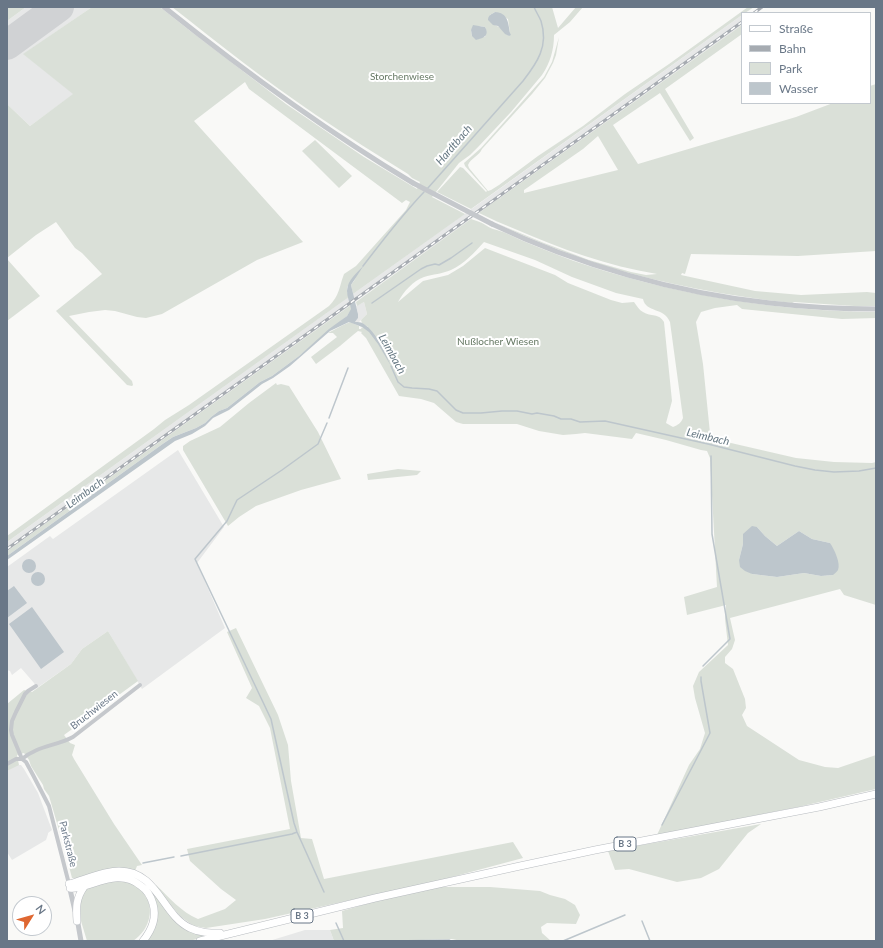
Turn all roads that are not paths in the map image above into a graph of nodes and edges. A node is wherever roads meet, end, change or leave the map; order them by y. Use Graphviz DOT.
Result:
graph roads {
  1 [pos="164,7"];
  2 [pos="876,309"];
  3 [pos="140,685"];
  4 [pos="36,686"];
  5 [pos="22,759"];
  6 [pos="7,764"];
  7 [pos="876,794"];
  8 [pos="70,886"];
  9 [pos="84,887"];
  10 [pos="77,921"];
  11 [pos="226,934"];
  12 [pos="81,941"];
  13 [pos="143,941"];
  14 [pos="200,941"];
  15 [pos="212,941"];
  1 -- 2 [label="street, bridge"];
  3 -- 5 [label="street, Bruchwiesen"];
  4 -- 5 [label="street"];
  5 -- 6 [label="street, Bruchwiesen"];
  5 -- 8 [label="street, Parkstraße"];
  7 -- 11 [label="main road, B 3"];
  8 -- 9 [label="main road"];
  8 -- 10 [label="street, Parkstraße"];
  8 -- 11 [label="main road"];
  9 -- 10 [label="main road"];
  9 -- 13 [label="main road"];
  10 -- 12 [label="street, Parkstraße"];
  11 -- 14 [label="main road, B 3"];
  11 -- 15 [label="main road"];
}
